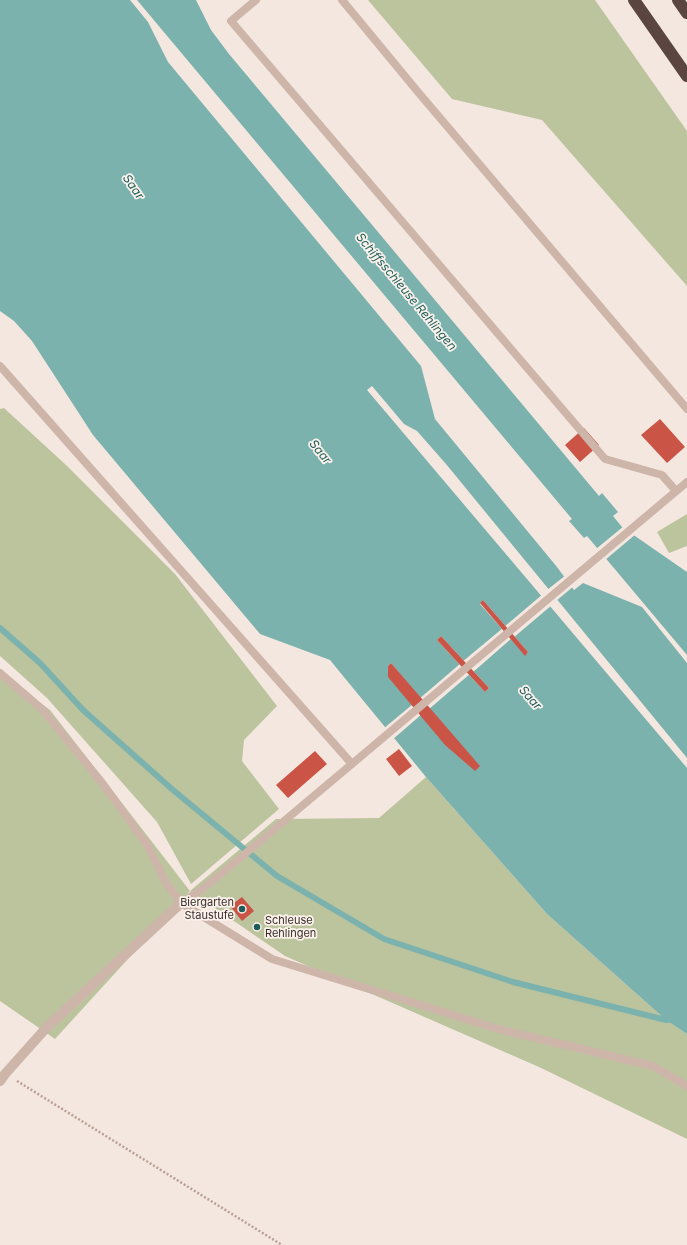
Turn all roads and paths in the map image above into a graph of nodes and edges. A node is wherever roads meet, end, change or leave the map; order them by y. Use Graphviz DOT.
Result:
graph roads {
  1 [pos="256,0"];
  2 [pos="342,0"];
  3 [pos="634,0"];
  4 [pos="678,0"];
  5 [pos="687,13"];
  6 [pos="687,76"];
  7 [pos="0,366"];
  8 [pos="687,409"];
  9 [pos="687,482"];
  10 [pos="676,491"];
  11 [pos="0,673"];
  12 [pos="352,764"];
  13 [pos="181,903"];
  14 [pos="3,1078"];
  15 [pos="687,1086"];
  16 [pos="282,1245"];
  1 -- 10 [label="lane"];
  2 -- 8 [label="lane"];
  3 -- 6 [label="highway"];
  4 -- 5 [label="highway"];
  7 -- 12 [label="lane"];
  9 -- 10 [label="lane"];
  10 -- 12 [label="lane"];
  11 -- 13 [label="lane"];
  12 -- 13 [label="lane"];
  13 -- 14 [label="street"];
  13 -- 15 [label="lane"];
  14 -- 16 [label="path"];
}
